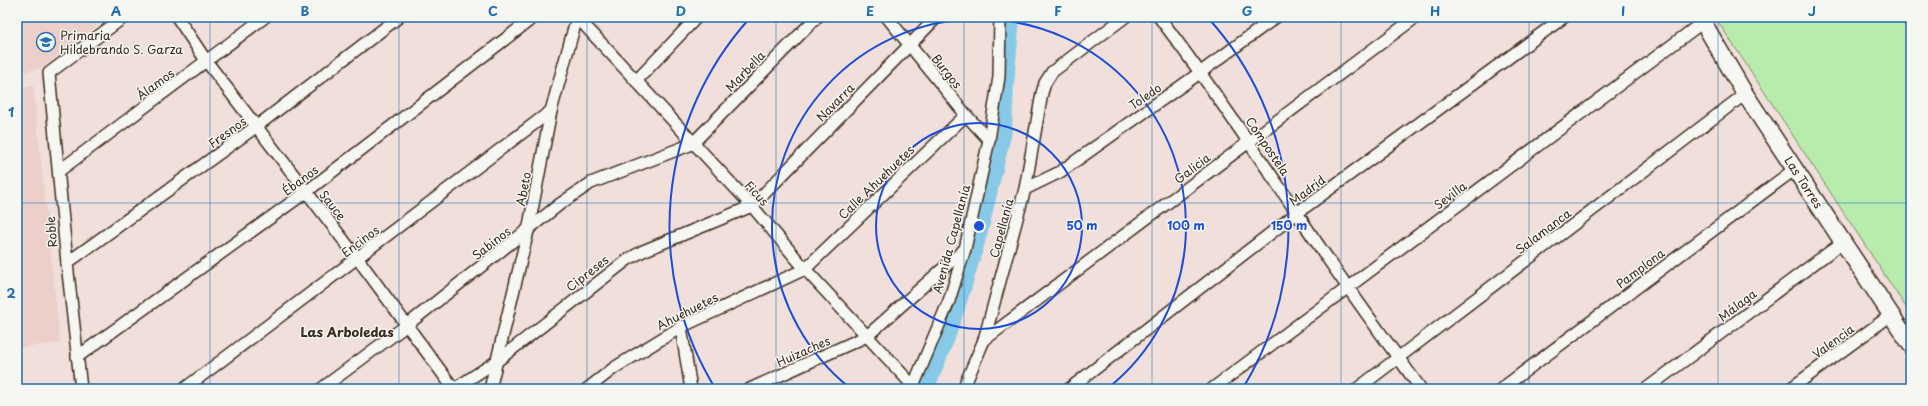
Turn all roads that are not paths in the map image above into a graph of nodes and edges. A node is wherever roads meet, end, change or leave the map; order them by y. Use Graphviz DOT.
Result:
graph roads {
  1 [pos="124,17"];
  2 [pos="177,17"];
  3 [pos="265,17"];
  4 [pos="399,17"];
  5 [pos="534,17"];
  6 [pos="577,17"];
  7 [pos="697,17"];
  8 [pos="816,17"];
  9 [pos="887,17"];
  10 [pos="937,17"];
  11 [pos="1000,17"];
  12 [pos="1125,17"];
  13 [pos="1159,17"];
  14 [pos="1276,17"];
  15 [pos="1416,17"];
  16 [pos="1564,17"];
  17 [pos="1702,19"];
  18 [pos="910,46"];
  19 [pos="207,62"];
  20 [pos="1201,72"];
  21 [pos="636,81"];
  22 [pos="1745,94"];
  23 [pos="551,111"];
  24 [pos="966,115"];
  25 [pos="257,126"];
  26 [pos="989,140"];
  27 [pos="1249,141"];
  28 [pos="692,144"];
  29 [pos="1794,169"];
  30 [pos="59,171"];
  31 [pos="1026,189"];
  32 [pos="306,192"];
  33 [pos="752,206"];
  34 [pos="1297,213"];
  35 [pos="528,231"];
  36 [pos="1843,242"];
  37 [pos="965,248"];
  38 [pos="358,259"];
  39 [pos="67,263"];
  40 [pos="805,269"];
  41 [pos="1348,287"];
  42 [pos="1891,315"];
  43 [pos="407,325"];
  44 [pos="681,327"];
  45 [pos="867,336"];
  46 [pos="984,340"];
  47 [pos="1911,345"];
  48 [pos="77,357"];
  49 [pos="1398,358"];
  50 [pos="497,361"];
  51 [pos="914,388"];
  52 [pos="81,389"];
  53 [pos="184,389"];
  54 [pos="321,389"];
  55 [pos="454,389"];
  56 [pos="490,389"];
  57 [pos="587,389"];
  58 [pos="691,389"];
  59 [pos="750,389"];
  60 [pos="963,389"];
  61 [pos="1069,389"];
  62 [pos="1212,389"];
  63 [pos="1357,389"];
  64 [pos="1421,389"];
  65 [pos="1501,389"];
  66 [pos="1646,389"];
  67 [pos="1790,389"];
  1 -- 30 [label="street, Roble"];
  2 -- 19 [label="street, Sauce"];
  3 -- 19 [label="street, Álamos"];
  4 -- 25 [label="street, Fresnos"];
  5 -- 32 [label="street, Ébanos"];
  6 -- 21 [label="street, Ficus"];
  6 -- 23 [label="street, Abeto"];
  7 -- 21 [label="street"];
  8 -- 28 [label="street, Marbella"];
  9 -- 18 [label="street, Burgos"];
  10 -- 18 [label="street, Navarra"];
  11 -- 26 [label="street"];
  12 -- 31 [label="street, Capellanía"];
  13 -- 20 [label="street, Compostela"];
  14 -- 20 [label="street, Toledo"];
  15 -- 27 [label="street, Galicia"];
  16 -- 34 [label="street, Madrid"];
  17 -- 22 [label="street, Las Torres"];
  17 -- 41 [label="street, Sevilla"];
  18 -- 24 [label="street, Burgos"];
  18 -- 33 [label="street, Navarra"];
  19 -- 25 [label="street, Sauce"];
  19 -- 30 [label="street, Álamos"];
  20 -- 27 [label="street, Compostela"];
  20 -- 31 [label="street, Toledo"];
  21 -- 28 [label="street, Ficus"];
  22 -- 29 [label="street, Las Torres"];
  22 -- 49 [label="street, Salamanca"];
  23 -- 35 [label="street, Abeto"];
  23 -- 38 [label="street, Encinos"];
  24 -- 26 [label="street, Burgos"];
  24 -- 40 [label="street, Calle Ahuehuetes"];
  25 -- 32 [label="street, Sauce"];
  25 -- 39 [label="street, Fresnos"];
  26 -- 37 [label="street, Avenida Capellanía"];
  27 -- 34 [label="street, Compostela"];
  27 -- 46 [label="street, Galicia"];
  28 -- 33 [label="street, Ficus"];
  28 -- 35 [label="street, Sabinos"];
  29 -- 36 [label="street, Las Torres"];
  29 -- 65 [label="street, Pamplona"];
  30 -- 39 [label="street, Roble"];
  31 -- 46 [label="street, Capellanía"];
  32 -- 38 [label="street, Sauce"];
  32 -- 48 [label="street, Ébanos"];
  33 -- 40 [label="street, Ficus"];
  33 -- 50 [label="street, Cipreses"];
  34 -- 41 [label="street, Compostela"];
  34 -- 61 [label="street, Madrid"];
  35 -- 43 [label="street, Sabinos"];
  35 -- 50 [label="street, Abeto"];
  36 -- 42 [label="street, Las Torres"];
  36 -- 66 [label="street, Málaga"];
  37 -- 45 [label="street, Huizaches"];
  37 -- 51 [label="street, Avenida Capellanía"];
  38 -- 43 [label="street, Sauce"];
  38 -- 53 [label="street, Encinos"];
  39 -- 48 [label="street, Roble"];
  40 -- 44 [label="street, Ahuehuetes"];
  40 -- 45 [label="street, Ficus"];
  41 -- 49 [label="street, Compostela"];
  41 -- 62 [label="street, Sevilla"];
  42 -- 47 [label="street, Las Torres"];
  42 -- 67 [label="street, Valencia"];
  43 -- 54 [label="street, Sabinos"];
  43 -- 55 [label="street, Sauce"];
  44 -- 57 [label="street, Ahuehuetes"];
  44 -- 58 [label="street"];
  45 -- 51 [label="street, Ficus"];
  45 -- 59 [label="street, Huizaches"];
  46 -- 60 [label="street, Capellanía"];
  48 -- 52 [label="street, Roble"];
  49 -- 63 [label="street, Salamanca"];
  49 -- 64 [label="street, Compostela"];
  50 -- 55 [label="street, Cipreses"];
  50 -- 56 [label="street, Abeto"];
}
